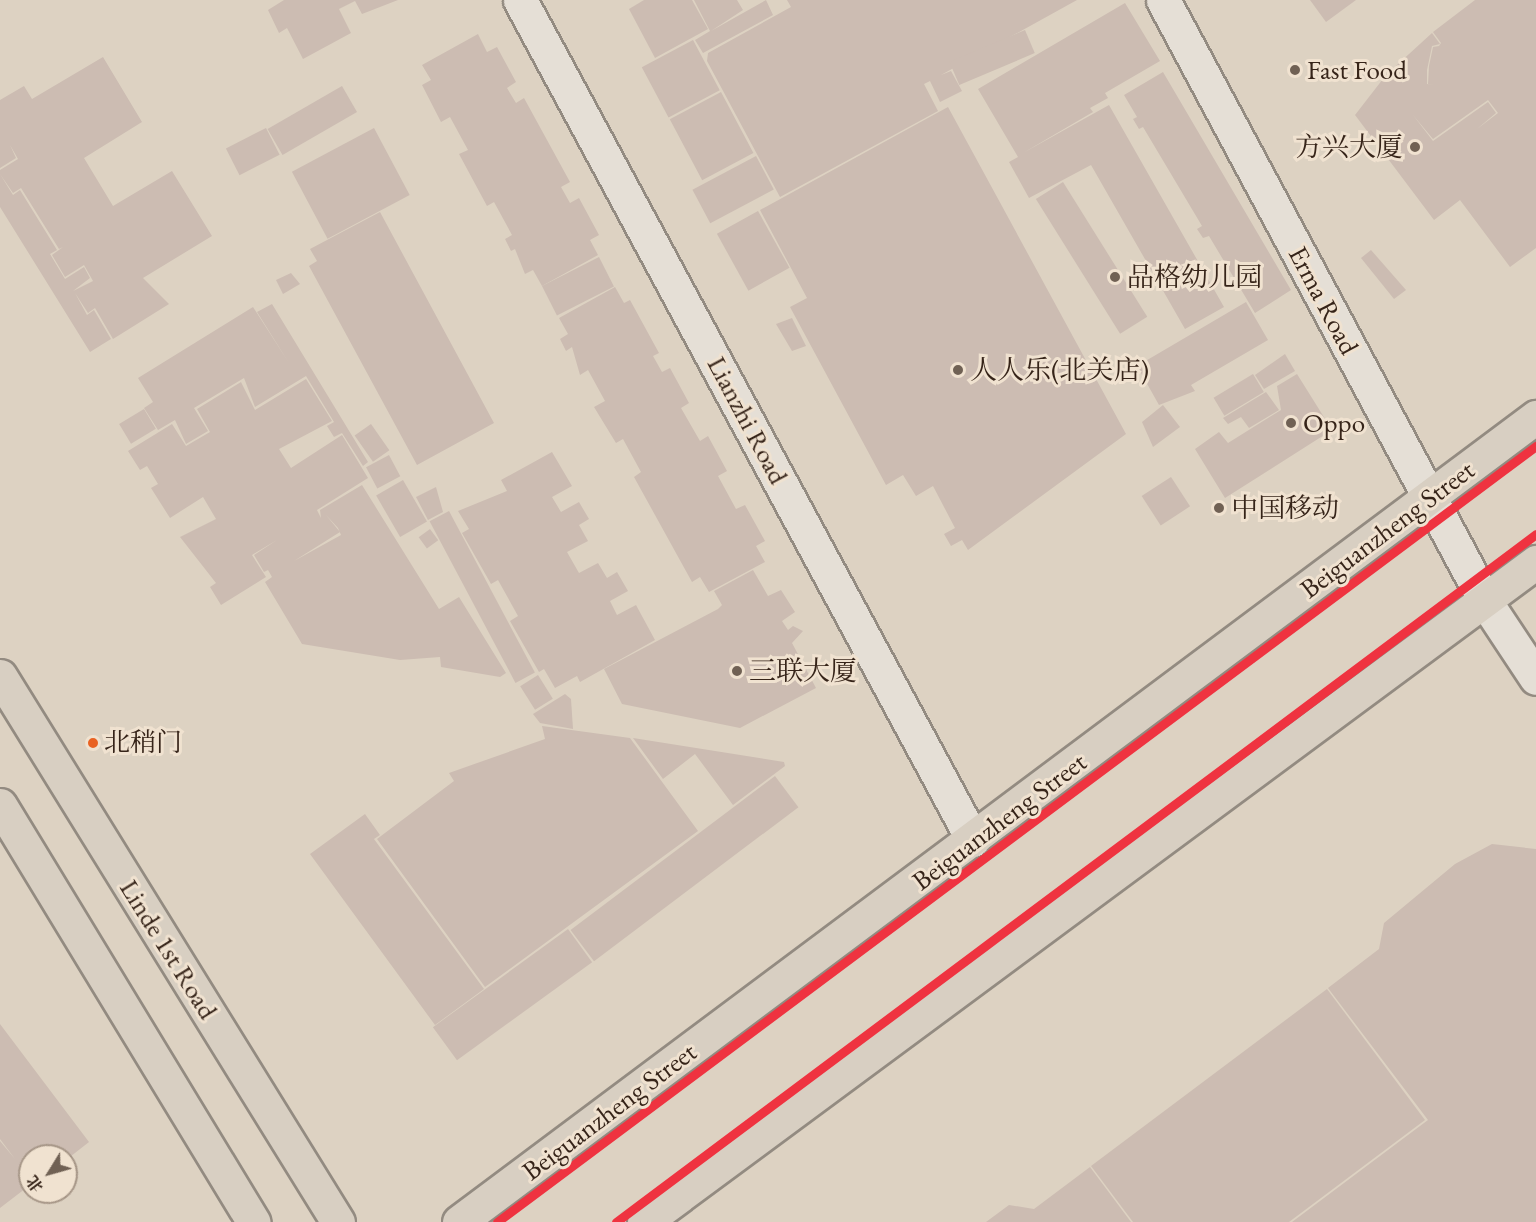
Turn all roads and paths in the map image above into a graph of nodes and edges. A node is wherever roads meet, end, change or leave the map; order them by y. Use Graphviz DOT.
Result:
graph roads {
  1 [pos="520,0"];
  2 [pos="1163,0"];
  3 [pos="1536,417"];
  4 [pos="1430,499"];
  5 [pos="1536,562"];
  6 [pos="1485,601"];
  7 [pos="0,676"];
  8 [pos="1536,678"];
  9 [pos="0,804"];
  10 [pos="973,840"];
  11 [pos="254,1222"];
  12 [pos="338,1222"];
  13 [pos="459,1222"];
  14 [pos="644,1222"];
  1 -- 10 [label="street, Lianzhi Road"];
  2 -- 4 [label="street, Erma Road"];
  3 -- 4 [label="main road, Beiguanzheng Street"];
  4 -- 6 [label="street, Erma Road"];
  4 -- 10 [label="main road, Beiguanzheng Street"];
  5 -- 6 [label="main road"];
  6 -- 8 [label="street, Erma Road"];
  6 -- 14 [label="main road"];
  7 -- 12 [label="main road, Linde 1st Road"];
  9 -- 11 [label="main road"];
  10 -- 13 [label="main road, Beiguanzheng Street"];
}
